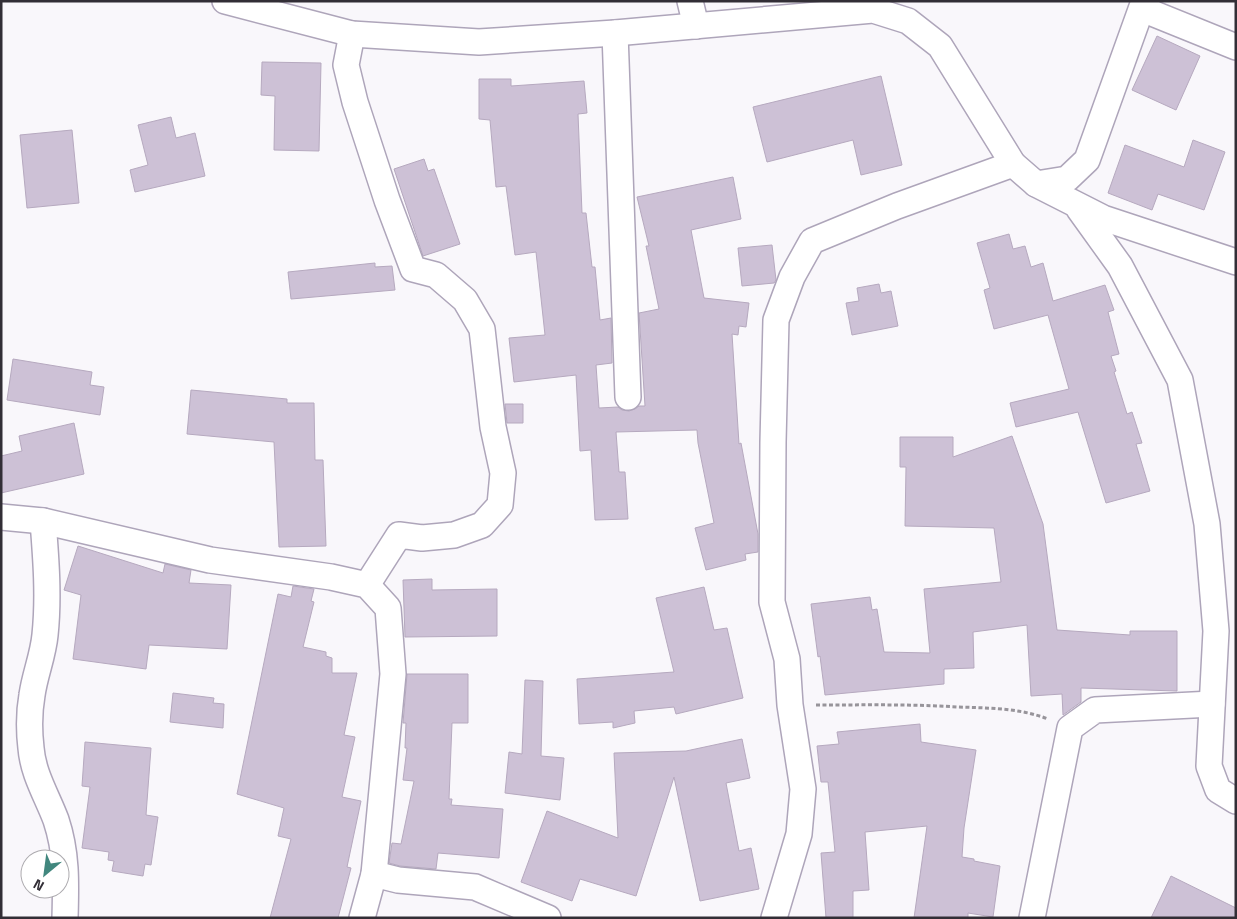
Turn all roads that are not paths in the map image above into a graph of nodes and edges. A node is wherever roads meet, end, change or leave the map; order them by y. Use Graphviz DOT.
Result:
graph roads {
  1 [pos="225,1"];
  2 [pos="690,1"];
  3 [pos="1144,5"];
  4 [pos="696,26"];
  5 [pos="615,33"];
  6 [pos="352,34"];
  7 [pos="1236,48"];
  8 [pos="1013,164"];
  9 [pos="1036,184"];
  10 [pos="1076,205"];
  11 [pos="1236,262"];
  12 [pos="628,397"];
  13 [pos="1,517"];
  14 [pos="43,521"];
  15 [pos="367,585"];
  16 [pos="1212,704"];
  17 [pos="1236,801"];
  18 [pos="374,874"];
  19 [pos="65,918"];
  20 [pos="362,918"];
  21 [pos="548,918"];
  22 [pos="774,918"];
  23 [pos="1032,918"];
  1 -- 6 [label="street"];
  2 -- 4 [label="street"];
  3 -- 7 [label="street"];
  3 -- 9 [label="street"];
  4 -- 5 [label="street"];
  4 -- 8 [label="street"];
  5 -- 6 [label="street"];
  5 -- 12 [label="street"];
  6 -- 15 [label="street"];
  8 -- 9 [label="street"];
  8 -- 22 [label="street"];
  9 -- 10 [label="street"];
  10 -- 11 [label="street"];
  10 -- 16 [label="street"];
  13 -- 14 [label="street"];
  14 -- 15 [label="street"];
  14 -- 19 [label="street"];
  15 -- 18 [label="street"];
  16 -- 17 [label="street"];
  16 -- 23 [label="street"];
  18 -- 20 [label="street"];
  18 -- 21 [label="street"];
}
